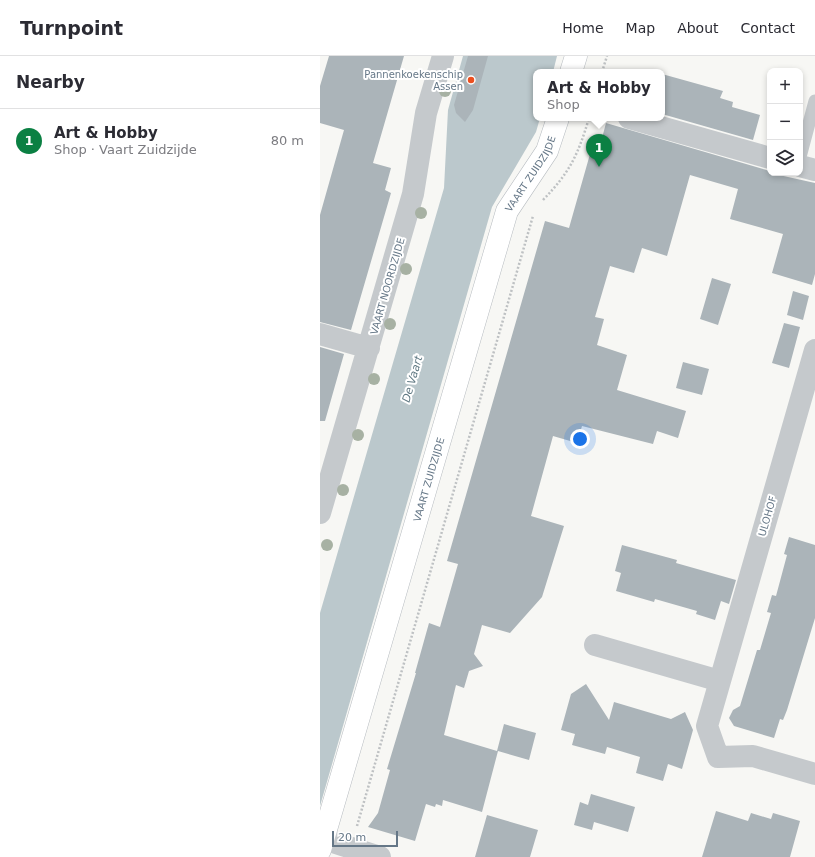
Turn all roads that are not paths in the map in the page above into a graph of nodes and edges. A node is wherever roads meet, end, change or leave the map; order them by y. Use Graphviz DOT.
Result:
graph roads {
  1 [pos="443,56"];
  2 [pos="576,56"];
  3 [pos="572,69"];
  4 [pos="815,101"];
  5 [pos="557,121"];
  6 [pos="640,121"];
  7 [pos="803,146"];
  8 [pos="767,157"];
  9 [pos="803,167"];
  10 [pos="815,170"];
  11 [pos="320,334"];
  12 [pos="369,348"];
  13 [pos="815,350"];
  14 [pos="320,514"];
  15 [pos="595,645"];
  16 [pos="720,681"];
  17 [pos="815,774"];
  18 [pos="322,844"];
  19 [pos="380,857"];
  1 -- 12 [label="street, VAART NOORDZIJDE"];
  2 -- 3 [label="main road"];
  4 -- 7 [label="lane"];
  5 -- 18 [label="main road, VAART ZUIDZIJDE"];
  6 -- 8 [label="street"];
  9 -- 10 [label="street"];
  11 -- 12 [label="street"];
  12 -- 14 [label="street, VAART NOORDZIJDE"];
  13 -- 16 [label="street, ULOHOF"];
  15 -- 16 [label="street"];
  16 -- 17 [label="street, ULOHOF"];
  18 -- 19 [label="street"];
}
